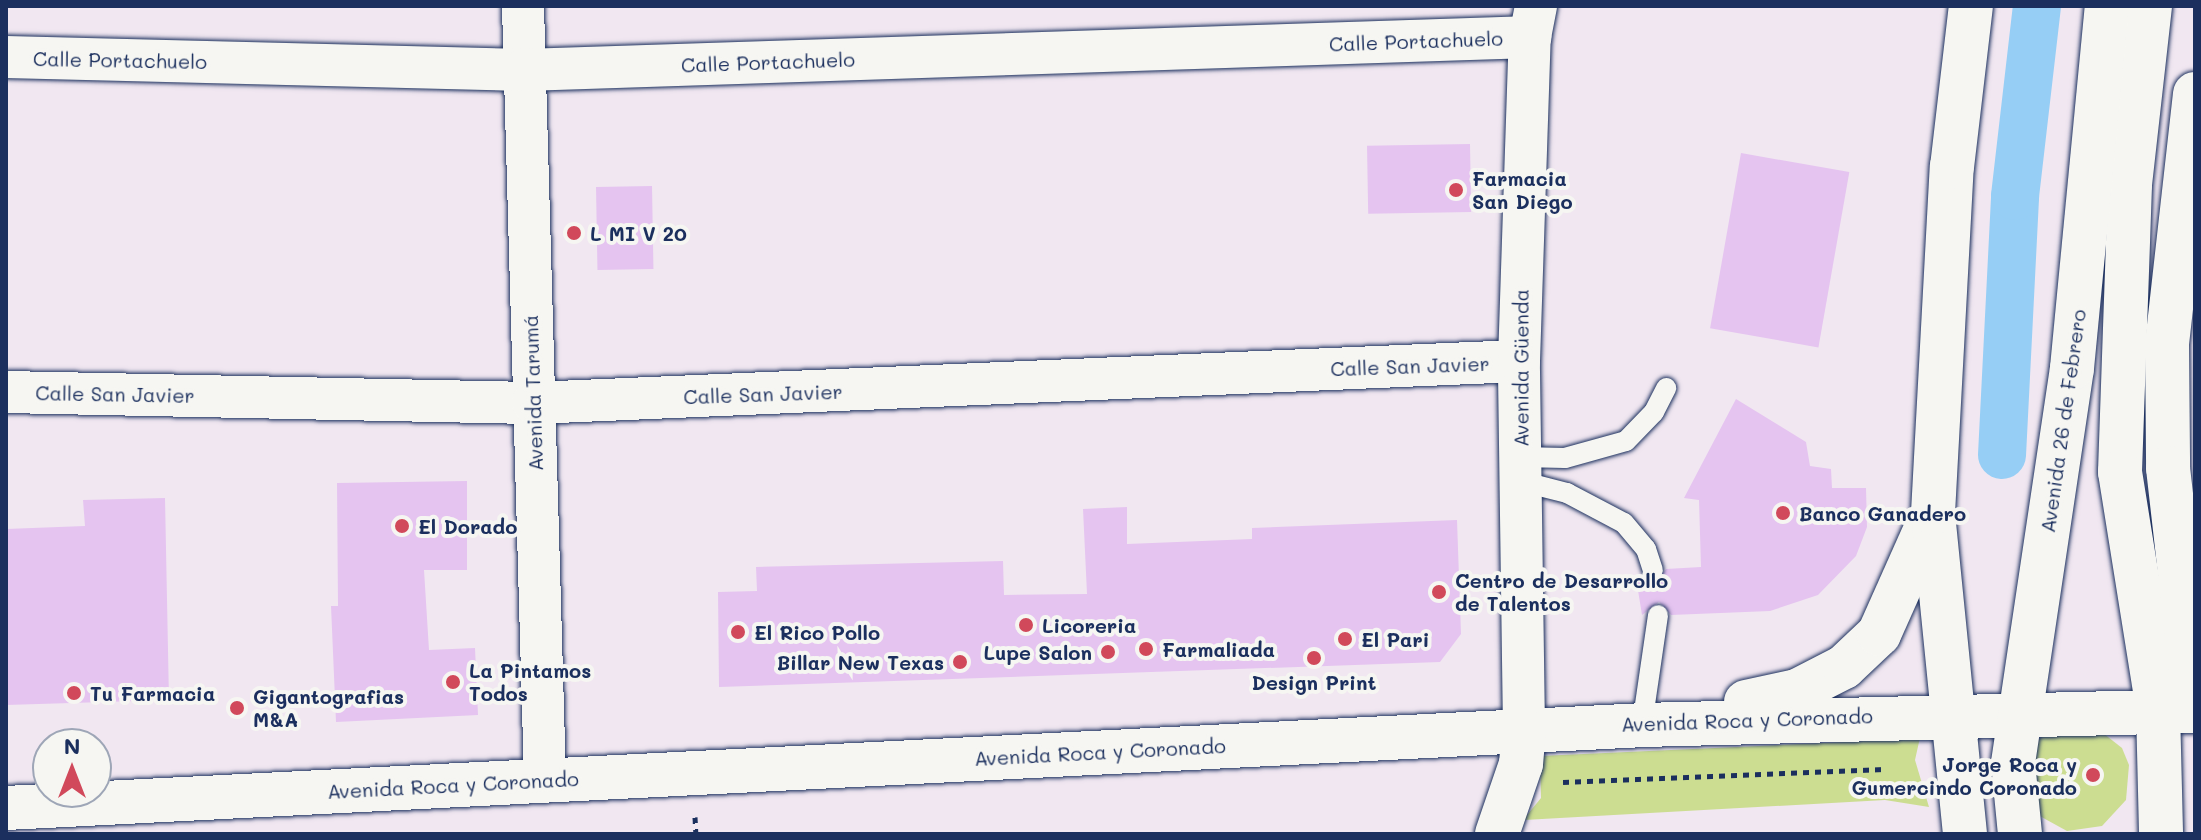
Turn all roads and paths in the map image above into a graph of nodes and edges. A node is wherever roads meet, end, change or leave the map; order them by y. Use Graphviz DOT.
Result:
graph roads {
  1 [pos="523,6"];
  2 [pos="1971,6"];
  3 [pos="2107,6"];
  4 [pos="2150,6"];
  5 [pos="1533,22"];
  6 [pos="6,57"];
  7 [pos="524,70"];
  8 [pos="2195,94"];
  9 [pos="1519,361"];
  10 [pos="1666,388"];
  11 [pos="6,392"];
  12 [pos="533,403"];
  13 [pos="2168,468"];
  14 [pos="1520,469"];
  15 [pos="1933,513"];
  16 [pos="2195,553"];
  17 [pos="1653,570"];
  18 [pos="1658,615"];
  19 [pos="2183,708"];
  20 [pos="2019,712"];
  21 [pos="1951,714"];
  22 [pos="1651,724"];
  23 [pos="1522,747"];
  24 [pos="1885,769"];
  25 [pos="545,780"];
  26 [pos="6,808"];
  27 [pos="1497,834"];
  28 [pos="1965,834"];
  29 [pos="2020,834"];
  30 [pos="2161,834"];
  1 -- 7 [label="street, Avenida Tarumá"];
  2 -- 15 [label="main road"];
  3 -- 20 [label="main road, Avenida 26 de Febrero"];
  4 -- 19 [label="main road"];
  5 -- 7 [label="street, Calle Portachuelo"];
  5 -- 9 [label="street, Avenida Güenda"];
  6 -- 7 [label="street, Calle Portachuelo"];
  7 -- 12 [label="street, Avenida Tarumá"];
  8 -- 13 [label="main road"];
  9 -- 12 [label="street, Calle San Javier"];
  9 -- 14 [label="street, Avenida Güenda"];
  10 -- 14 [label="lane"];
  11 -- 12 [label="street, Calle San Javier"];
  12 -- 25 [label="street, Avenida Tarumá"];
  13 -- 16 [label="main road"];
  13 -- 19 [label="main road"];
  14 -- 17 [label="lane"];
  14 -- 23 [label="street, Avenida Güenda"];
  15 -- 21 [label="main road"];
  15 -- 22 [label="main road"];
  18 -- 22 [label="lane"];
  19 -- 20 [label="main road, Avenida Roca y Coronado"];
  19 -- 30 [label="main road"];
  20 -- 21 [label="main road, Avenida Roca y Coronado"];
  20 -- 29 [label="main road, Avenida 26 de Febrero"];
  21 -- 22 [label="main road, Avenida Roca y Coronado"];
  21 -- 28 [label="main road"];
  22 -- 23 [label="main road, Avenida Roca y Coronado"];
  23 -- 24 [label="path"];
  23 -- 25 [label="main road, Avenida Roca y Coronado"];
  23 -- 27 [label="main road"];
  25 -- 26 [label="main road, Avenida Roca y Coronado"];
}
